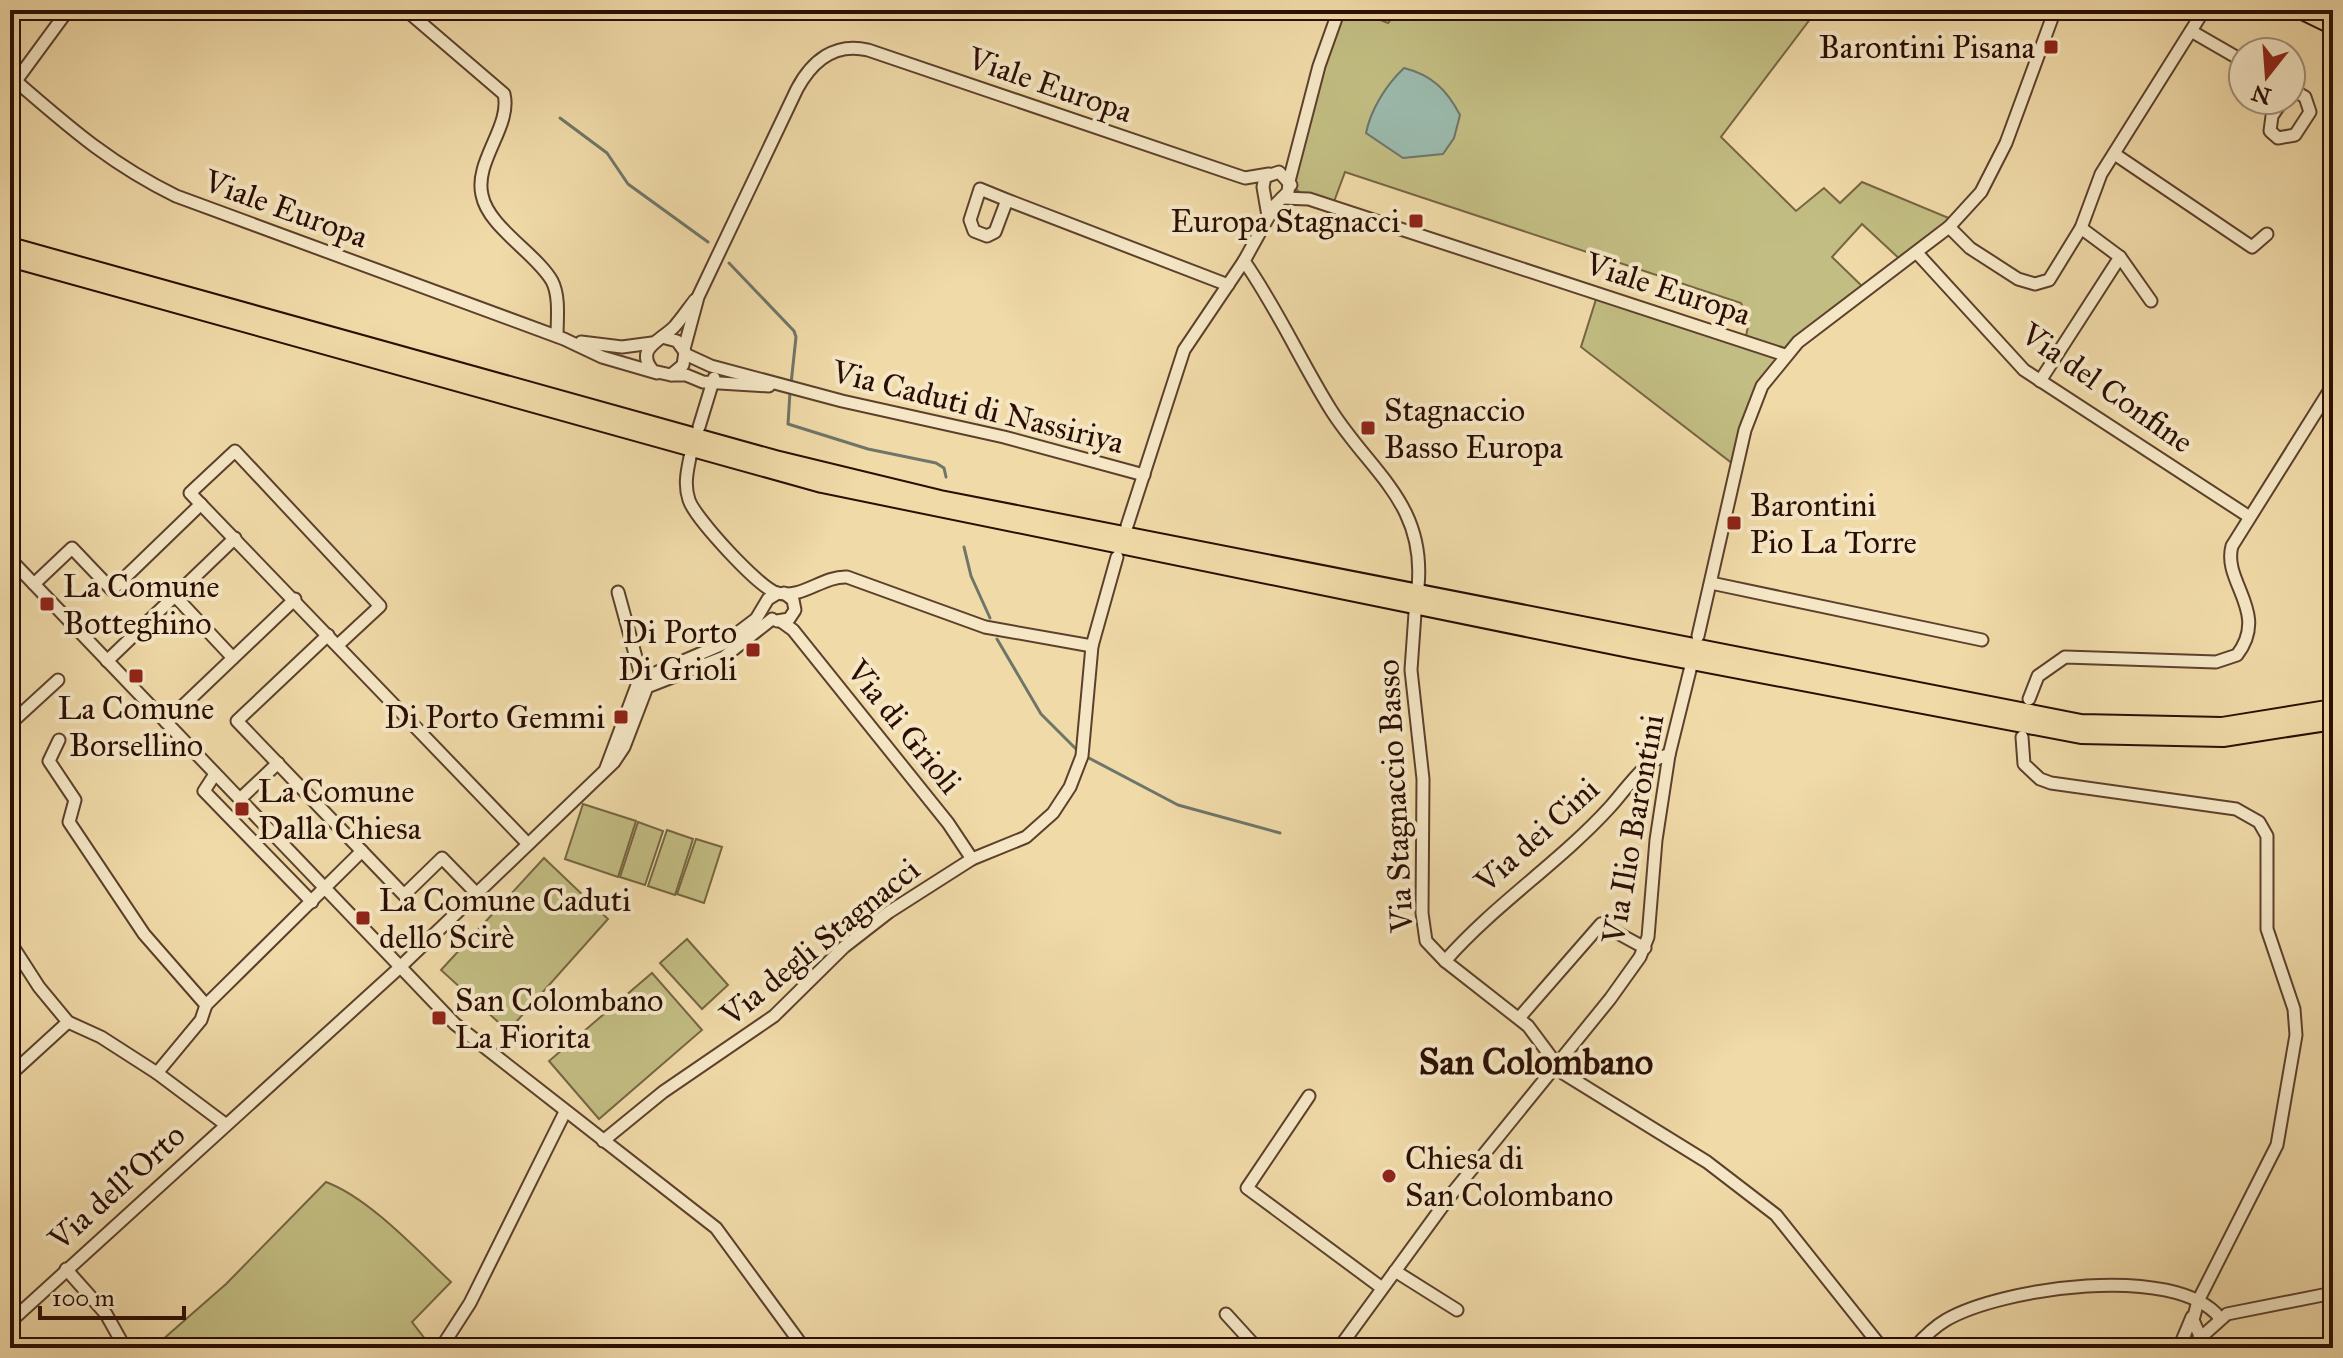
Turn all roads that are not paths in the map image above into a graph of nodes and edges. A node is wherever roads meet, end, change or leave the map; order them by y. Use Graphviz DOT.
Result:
graph roads {
  1 [pos="68,10"];
  2 [pos="406,10"];
  3 [pos="1339,10"];
  4 [pos="2055,10"];
  5 [pos="2204,10"];
  6 [pos="2298,10"];
  7 [pos="2333,27"];
  8 [pos="2191,31"];
  9 [pos="2227,52"];
  10 [pos="12,82"];
  11 [pos="2307,103"];
  12 [pos="2274,116"];
  13 [pos="2116,155"];
  14 [pos="1291,161"];
  15 [pos="1272,173"];
  16 [pos="1245,178"];
  17 [pos="1289,182"];
  18 [pos="1265,193"];
  19 [pos="1281,198"];
  20 [pos="1306,198"];
  21 [pos="1007,200"];
  22 [pos="1268,216"];
  23 [pos="1949,227"];
  24 [pos="2081,228"];
  25 [pos="2267,234"];
  26 [pos="10,246"];
  27 [pos="1917,253"];
  28 [pos="2120,257"];
  29 [pos="10,258"];
  30 [pos="1244,261"];
  31 [pos="1228,285"];
  32 [pos="698,297"];
  33 [pos="2151,301"];
  34 [pos="560,338"];
  35 [pos="657,340"];
  36 [pos="684,352"];
  37 [pos="1785,355"];
  38 [pos="711,366"];
  39 [pos="657,373"];
  40 [pos="671,375"];
  41 [pos="728,377"];
  42 [pos="699,381"];
  43 [pos="2040,381"];
  44 [pos="713,382"];
  45 [pos="2333,385"];
  46 [pos="706,406"];
  47 [pos="699,427"];
  48 [pos="690,457"];
  49 [pos="1144,475"];
  50 [pos="201,504"];
  51 [pos="2248,516"];
  52 [pos="1127,526"];
  53 [pos="235,538"];
  54 [pos="1117,557"];
  55 [pos="10,559"];
  56 [pos="1711,583"];
  57 [pos="34,584"];
  58 [pos="765,587"];
  59 [pos="1418,587"];
  60 [pos="807,590"];
  61 [pos="618,592"];
  62 [pos="781,593"];
  63 [pos="175,596"];
  64 [pos="295,599"];
  65 [pos="766,604"];
  66 [pos="794,611"];
  67 [pos="1415,613"];
  68 [pos="777,621"];
  69 [pos="793,630"];
  70 [pos="328,635"];
  71 [pos="1698,636"];
  72 [pos="1982,640"];
  73 [pos="338,645"];
  74 [pos="1092,646"];
  75 [pos="233,658"];
  76 [pos="107,661"];
  77 [pos="1690,670"];
  78 [pos="58,680"];
  79 [pos="644,684"];
  80 [pos="2029,699"];
  81 [pos="2333,708"];
  82 [pos="2333,721"];
  83 [pos="166,722"];
  84 [pos="10,724"];
  85 [pos="2022,737"];
  86 [pos="59,740"];
  87 [pos="1669,755"];
  88 [pos="278,763"];
  89 [pos="215,774"];
  90 [pos="240,799"];
  91 [pos="528,844"];
  92 [pos="362,851"];
  93 [pos="972,859"];
  94 [pos="325,888"];
  95 [pos="477,894"];
  96 [pos="312,902"];
  97 [pos="10,942"];
  98 [pos="1645,948"];
  99 [pos="15,961"];
  100 [pos="1445,961"];
  101 [pos="398,969"];
  102 [pos="206,1005"];
  103 [pos="1519,1018"];
  104 [pos="68,1022"];
  105 [pos="1554,1065"];
  106 [pos="157,1073"];
  107 [pos="10,1075"];
  108 [pos="1309,1096"];
  109 [pos="565,1112"];
  110 [pos="225,1124"];
  111 [pos="603,1141"];
  112 [pos="66,1269"];
  113 [pos="1395,1271"];
  114 [pos="1382,1288"];
  115 [pos="2333,1293"];
  116 [pos="2196,1307"];
  117 [pos="1457,1310"];
  118 [pos="1226,1314"];
  119 [pos="2220,1318"];
  120 [pos="10,1322"];
  121 [pos="2200,1336"];
  122 [pos="125,1348"];
  123 [pos="441,1348"];
  124 [pos="804,1348"];
  125 [pos="1257,1348"];
  126 [pos="1339,1348"];
  127 [pos="1882,1348"];
  128 [pos="1914,1348"];
  129 [pos="2179,1348"];
  130 [pos="2189,1348"];
  1 -- 10 [label="street"];
  2 -- 34 [label="street"];
  3 -- 14 [label="street"];
  4 -- 23 [label="street"];
  5 -- 8 [label="street"];
  6 -- 7 [label="main road"];
  8 -- 9 [label="street"];
  8 -- 13 [label="street"];
  10 -- 34 [label="street, Viale Europa"];
  11 -- 12 [label="street"];
  13 -- 24 [label="street"];
  13 -- 25 [label="street"];
  14 -- 15 [label="street"];
  14 -- 17 [label="street"];
  15 -- 16 [label="street, Viale Europa"];
  15 -- 17 [label="street"];
  15 -- 18 [label="street"];
  16 -- 18 [label="street, Viale Europa"];
  16 -- 32 [label="street, Viale Europa"];
  17 -- 19 [label="street"];
  17 -- 20 [label="street, Viale Europa"];
  18 -- 19 [label="street"];
  18 -- 22 [label="street"];
  19 -- 20 [label="street, Viale Europa"];
  19 -- 22 [label="street"];
  20 -- 37 [label="street, Viale Europa"];
  21 -- 31 [label="street"];
  22 -- 30 [label="street"];
  23 -- 24 [label="street"];
  23 -- 27 [label="street"];
  24 -- 28 [label="street"];
  26 -- 81 [label="highway"];
  27 -- 37 [label="street"];
  27 -- 43 [label="street, Via del Confine"];
  28 -- 33 [label="street"];
  28 -- 43 [label="street"];
  29 -- 82 [label="highway"];
  30 -- 31 [label="street"];
  30 -- 59 [label="street"];
  31 -- 49 [label="street"];
  32 -- 35 [label="street, Viale Europa"];
  32 -- 36 [label="street, Viale Europa"];
  34 -- 35 [label="street, Viale Europa"];
  34 -- 39 [label="street, Viale Europa"];
  35 -- 36 [label="street"];
  35 -- 39 [label="street"];
  36 -- 38 [label="street, Via Caduti di Nassiriya"];
  36 -- 40 [label="street"];
  37 -- 56 [label="street"];
  38 -- 41 [label="street, Via Caduti di Nassiriya"];
  38 -- 44 [label="street"];
  39 -- 40 [label="street"];
  40 -- 42 [label="street, Via Caduti di Nassiriya"];
  41 -- 44 [label="street, Via Caduti di Nassiriya"];
  41 -- 49 [label="street, Via Caduti di Nassiriya"];
  42 -- 44 [label="street, Via Caduti di Nassiriya"];
  42 -- 46 [label="street"];
  43 -- 51 [label="street, Via del Confine"];
  44 -- 46 [label="street"];
  45 -- 51 [label="street"];
  46 -- 47 [label="street"];
  48 -- 58 [label="street"];
  49 -- 52 [label="street"];
  50 -- 53 [label="street"];
  50 -- 57 [label="street"];
  50 -- 73 [label="street"];
  51 -- 80 [label="street"];
  53 -- 63 [label="street"];
  53 -- 64 [label="street"];
  54 -- 74 [label="street, Via degli Stagnacci"];
  55 -- 57 [label="street"];
  56 -- 71 [label="street"];
  56 -- 72 [label="street"];
  57 -- 76 [label="street"];
  58 -- 62 [label="street"];
  58 -- 65 [label="street"];
  60 -- 62 [label="street"];
  60 -- 66 [label="street"];
  60 -- 74 [label="street"];
  61 -- 79 [label="street"];
  62 -- 65 [label="street"];
  62 -- 66 [label="street"];
  63 -- 75 [label="street"];
  63 -- 76 [label="street"];
  64 -- 70 [label="street"];
  64 -- 75 [label="street"];
  65 -- 68 [label="street"];
  65 -- 79 [label="street"];
  66 -- 68 [label="street"];
  66 -- 69 [label="street"];
  67 -- 100 [label="street, Via Stagnaccio Basso"];
  68 -- 69 [label="street, Via di Grioli"];
  68 -- 79 [label="street"];
  69 -- 93 [label="street, Via di Grioli"];
  70 -- 73 [label="street"];
  70 -- 88 [label="street"];
  73 -- 91 [label="street"];
  74 -- 93 [label="street, Via degli Stagnacci"];
  75 -- 83 [label="street"];
  76 -- 83 [label="street"];
  77 -- 87 [label="street, Via Ilio Barontini"];
  78 -- 84 [label="street"];
  79 -- 91 [label="street, Via dell'Orto"];
  83 -- 89 [label="street"];
  85 -- 116 [label="street"];
  86 -- 102 [label="street"];
  87 -- 98 [label="street, Via Ilio Barontini"];
  87 -- 100 [label="street, Via dei Cini"];
  88 -- 90 [label="street"];
  88 -- 92 [label="street"];
  89 -- 90 [label="street"];
  89 -- 96 [label="street"];
  90 -- 94 [label="street"];
  91 -- 95 [label="street, Via dell'Orto"];
  92 -- 94 [label="street"];
  92 -- 95 [label="street"];
  93 -- 111 [label="street, Via degli Stagnacci"];
  94 -- 96 [label="street"];
  94 -- 101 [label="street"];
  95 -- 101 [label="street, Via dell'Orto"];
  96 -- 102 [label="street"];
  97 -- 99 [label="street"];
  98 -- 103 [label="street"];
  98 -- 105 [label="street, Via Ilio Barontini"];
  99 -- 104 [label="street"];
  100 -- 103 [label="street, Via Stagnaccio Basso"];
  101 -- 109 [label="street"];
  101 -- 110 [label="street, Via dell'Orto"];
  102 -- 106 [label="street"];
  103 -- 105 [label="street, Via Stagnaccio Basso"];
  104 -- 106 [label="street"];
  104 -- 107 [label="street"];
  105 -- 113 [label="street, Via Ilio Barontini"];
  105 -- 127 [label="street"];
  106 -- 110 [label="street"];
  108 -- 114 [label="street"];
  109 -- 111 [label="street"];
  109 -- 123 [label="street"];
  110 -- 112 [label="street, Via dell'Orto"];
  111 -- 124 [label="street"];
  112 -- 120 [label="street, Via dell'Orto"];
  112 -- 122 [label="street"];
  113 -- 114 [label="street, Via Ilio Barontini"];
  113 -- 117 [label="street"];
  114 -- 126 [label="street, Via Ilio Barontini"];
  115 -- 119 [label="street"];
  116 -- 119 [label="street"];
  116 -- 121 [label="street"];
  116 -- 128 [label="street"];
  116 -- 129 [label="street"];
  118 -- 125 [label="street"];
  119 -- 121 [label="street"];
  121 -- 130 [label="street"];
}
